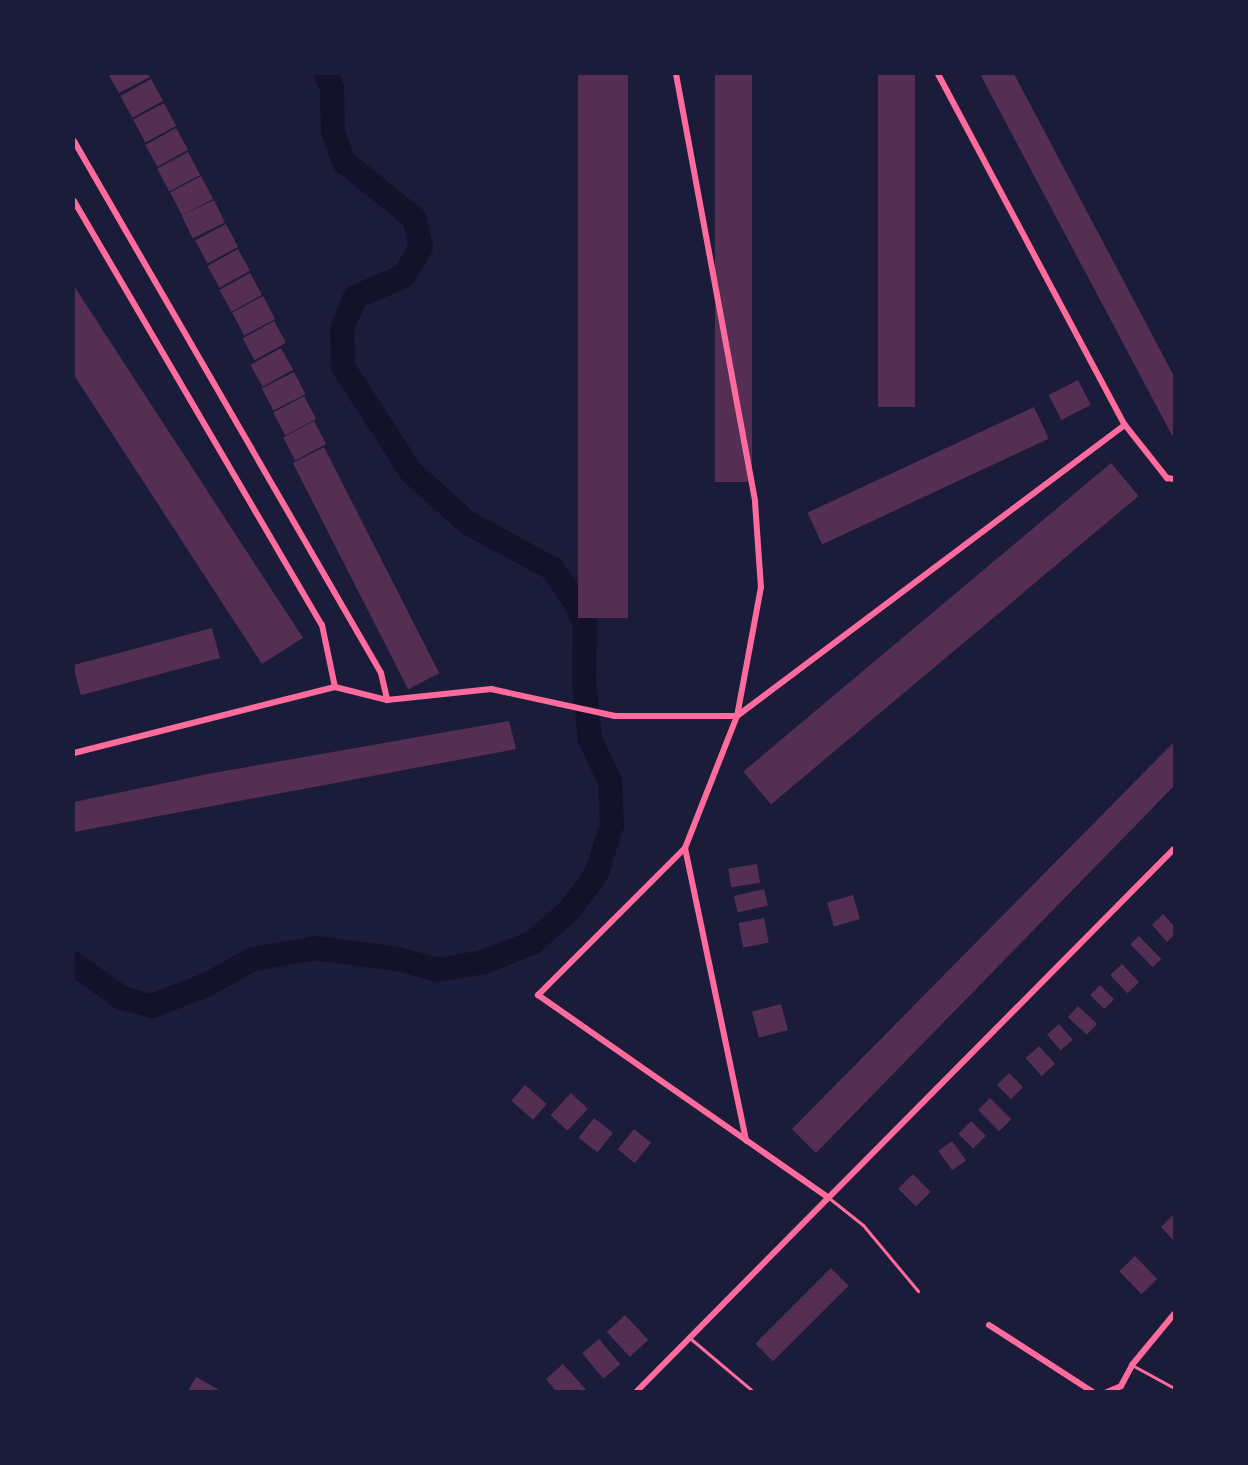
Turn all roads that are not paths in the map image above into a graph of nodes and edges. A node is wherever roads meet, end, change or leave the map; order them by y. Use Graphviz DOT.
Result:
graph roads {
  1 [pos="676,74"];
  2 [pos="938,74"];
  3 [pos="74,141"];
  4 [pos="74,201"];
  5 [pos="1125,425"];
  6 [pos="1174,479"];
  7 [pos="335,687"];
  8 [pos="387,700"];
  9 [pos="737,716"];
  10 [pos="74,753"];
  11 [pos="685,848"];
  12 [pos="1174,849"];
  13 [pos="746,1141"];
  14 [pos="828,1197"];
  15 [pos="918,1291"];
  16 [pos="1174,1314"];
  17 [pos="989,1325"];
  18 [pos="690,1338"];
  19 [pos="1132,1365"];
  20 [pos="1174,1388"];
  21 [pos="636,1392"];
  22 [pos="754,1392"];
  23 [pos="1093,1392"];
  24 [pos="1107,1392"];
  1 -- 9 [label="street"];
  2 -- 5 [label="street"];
  3 -- 8 [label="street"];
  4 -- 7 [label="street"];
  5 -- 6 [label="street"];
  5 -- 9 [label="street"];
  7 -- 8 [label="street"];
  7 -- 10 [label="street"];
  8 -- 9 [label="street"];
  9 -- 11 [label="street"];
  11 -- 13 [label="street"];
  11 -- 13 [label="street"];
  12 -- 14 [label="street"];
  13 -- 14 [label="street"];
  14 -- 15 [label="lane"];
  14 -- 18 [label="street"];
  16 -- 19 [label="street"];
  17 -- 23 [label="street"];
  18 -- 21 [label="street"];
  18 -- 22 [label="lane"];
  19 -- 20 [label="lane"];
  19 -- 24 [label="street"];
}
